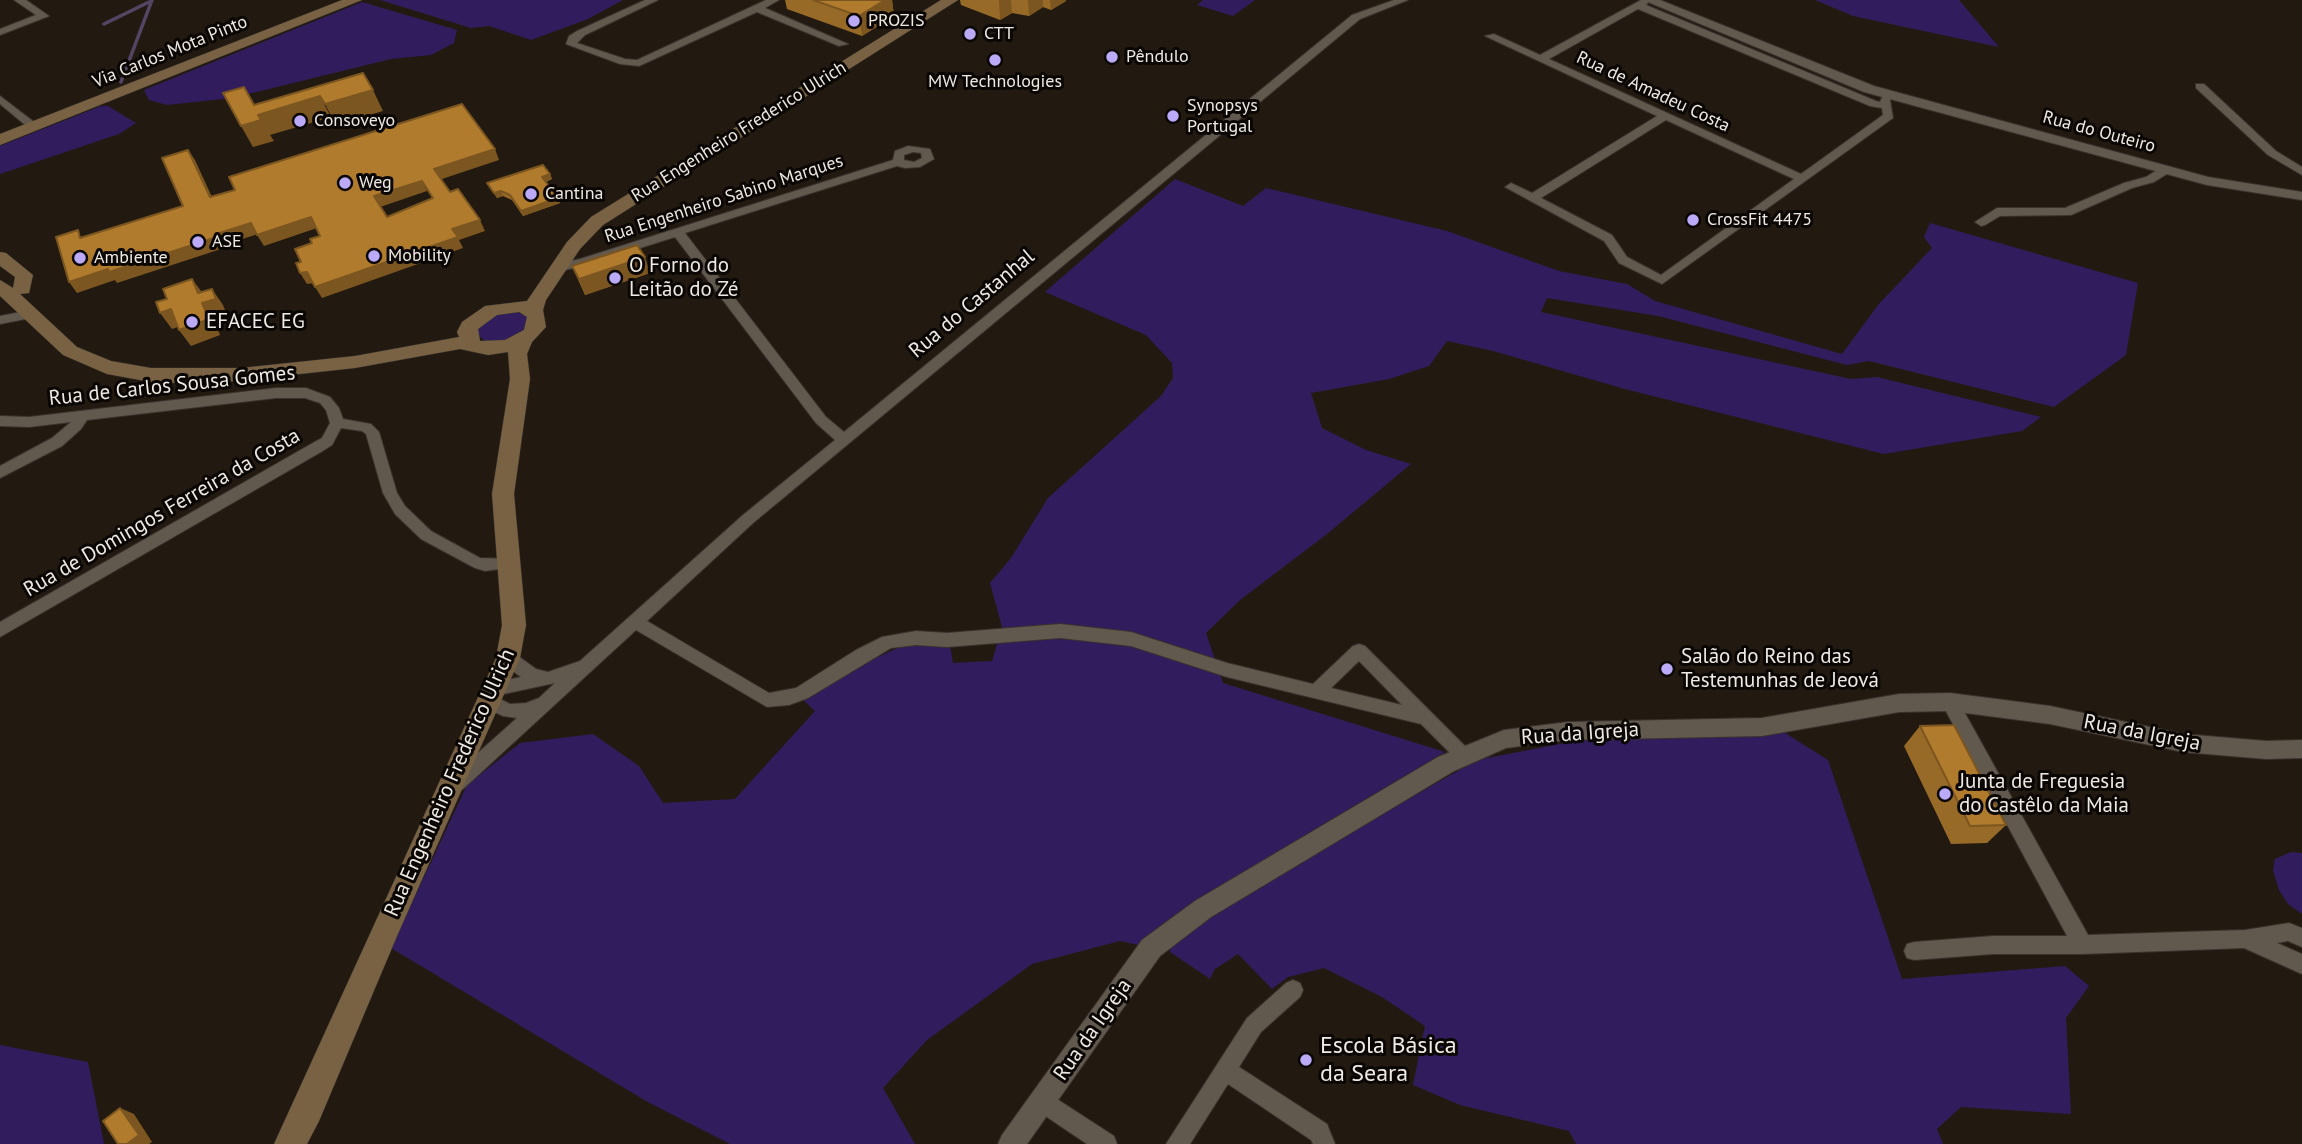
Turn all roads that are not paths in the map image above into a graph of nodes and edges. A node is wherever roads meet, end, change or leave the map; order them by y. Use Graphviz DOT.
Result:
graph roads {
  1 [pos="19,0"];
  2 [pos="355,0"];
  3 [pos="653,0"];
  4 [pos="774,0"];
  5 [pos="951,0"];
  6 [pos="1403,0"];
  7 [pos="1645,2"];
  8 [pos="757,8"];
  9 [pos="0,32"];
  10 [pos="1490,36"];
  11 [pos="842,44"];
  12 [pos="1541,59"];
  13 [pos="2200,86"];
  14 [pos="0,99"];
  15 [pos="1887,100"];
  16 [pos="1665,116"];
  17 [pos="34,127"];
  18 [pos="0,140"];
  19 [pos="898,162"];
  20 [pos="2162,170"];
  21 [pos="2302,172"];
  22 [pos="1803,179"];
  23 [pos="1511,187"];
  24 [pos="2302,196"];
  25 [pos="1532,198"];
  26 [pos="1981,222"];
  27 [pos="678,232"];
  28 [pos="0,257"];
  29 [pos="560,267"];
  30 [pos="0,269"];
  31 [pos="548,286"];
  32 [pos="8,295"];
  33 [pos="502,307"];
  34 [pos="533,312"];
  35 [pos="31,314"];
  36 [pos="0,320"];
  37 [pos="470,334"];
  38 [pos="523,340"];
  39 [pos="499,348"];
  40 [pos="518,362"];
  41 [pos="82,416"];
  42 [pos="0,421"];
  43 [pos="337,423"];
  44 [pos="845,439"];
  45 [pos="0,473"];
  46 [pos="508,563"];
  47 [pos="634,621"];
  48 [pos="0,630"];
  49 [pos="508,658"];
  50 [pos="584,666"];
  51 [pos="548,679"];
  52 [pos="1314,693"];
  53 [pos="491,695"];
  54 [pos="548,702"];
  55 [pos="1950,702"];
  56 [pos="1425,718"];
  57 [pos="2302,749"];
  58 [pos="1463,755"];
  59 [pos="450,789"];
  60 [pos="2302,938"];
  61 [pos="2245,939"];
  62 [pos="2083,945"];
  63 [pos="1914,951"];
  64 [pos="2302,964"];
  65 [pos="1293,990"];
  66 [pos="1225,1070"];
  67 [pos="1043,1101"];
  68 [pos="289,1144"];
  69 [pos="1011,1144"];
  70 [pos="1106,1144"];
  71 [pos="1177,1144"];
  72 [pos="1324,1144"];
  1 -- 9 [label="street"];
  2 -- 17 [label="main road, Via Carlos Mota Pinto"];
  3 -- 8 [label="street"];
  4 -- 8 [label="street"];
  5 -- 29 [label="main road, Rua Engenheiro Frederico Ulrich"];
  6 -- 44 [label="street, Rua do Castanhal"];
  7 -- 12 [label="street"];
  7 -- 15 [label="street, Rua do Outeiro"];
  8 -- 11 [label="street"];
  10 -- 12 [label="street, Rua de Amadeu Costa"];
  12 -- 16 [label="street, Rua de Amadeu Costa"];
  13 -- 21 [label="street"];
  14 -- 17 [label="street"];
  15 -- 20 [label="street, Rua do Outeiro"];
  15 -- 22 [label="street"];
  16 -- 22 [label="street, Rua de Amadeu Costa"];
  16 -- 25 [label="street"];
  17 -- 18 [label="main road, Via Carlos Mota Pinto"];
  19 -- 27 [label="street, Rua Engenheiro Sabino Marques"];
  20 -- 24 [label="street, Rua do Outeiro"];
  20 -- 26 [label="street"];
  22 -- 25 [label="street"];
  23 -- 25 [label="street"];
  27 -- 29 [label="street, Rua Engenheiro Sabino Marques"];
  27 -- 44 [label="street"];
  28 -- 32 [label="main road"];
  29 -- 31 [label="main road, Rua Engenheiro Frederico Ulrich"];
  30 -- 32 [label="main road"];
  31 -- 33 [label="main road"];
  31 -- 34 [label="main road, Rua Engenheiro Frederico Ulrich"];
  32 -- 35 [label="main road"];
  32 -- 37 [label="main road"];
  33 -- 34 [label="main road"];
  33 -- 37 [label="main road"];
  34 -- 38 [label="main road, Rua Engenheiro Frederico Ulrich"];
  35 -- 36 [label="street"];
  35 -- 37 [label="main road"];
  37 -- 39 [label="main road"];
  38 -- 39 [label="main road"];
  38 -- 40 [label="main road, Rua Engenheiro Frederico Ulrich"];
  39 -- 40 [label="main road"];
  40 -- 46 [label="main road, Rua Engenheiro Frederico Ulrich"];
  41 -- 42 [label="street, Rua de Carlos Sousa Gomes"];
  41 -- 43 [label="street, Rua de Carlos Sousa Gomes"];
  41 -- 45 [label="street"];
  43 -- 46 [label="street"];
  43 -- 48 [label="street, Rua de Domingos Ferreira da Costa"];
  44 -- 47 [label="street, Rua do Castanhal"];
  46 -- 49 [label="main road, Rua Engenheiro Frederico Ulrich"];
  47 -- 50 [label="street, Rua do Castanhal"];
  47 -- 52 [label="street"];
  49 -- 51 [label="street"];
  49 -- 53 [label="main road, Rua Engenheiro Frederico Ulrich"];
  50 -- 51 [label="street, Rua do Castanhal"];
  50 -- 54 [label="street, Rua do Castanhal"];
  51 -- 53 [label="street, Rua do Castanhal"];
  52 -- 56 [label="street"];
  52 -- 56 [label="street"];
  53 -- 54 [label="street, Rua do Castanhal"];
  53 -- 59 [label="main road, Rua Engenheiro Frederico Ulrich"];
  54 -- 59 [label="street, Rua do Castanhal"];
  55 -- 57 [label="street, Rua da Igreja"];
  55 -- 58 [label="street, Rua da Igreja"];
  55 -- 62 [label="street"];
  56 -- 58 [label="street"];
  58 -- 67 [label="street, Rua da Igreja"];
  59 -- 68 [label="main road, Rua Engenheiro Frederico Ulrich"];
  60 -- 61 [label="street"];
  61 -- 62 [label="street"];
  61 -- 64 [label="street"];
  62 -- 63 [label="street"];
  65 -- 66 [label="street"];
  66 -- 71 [label="street"];
  66 -- 72 [label="street"];
  67 -- 69 [label="street, Rua da Igreja"];
  67 -- 70 [label="street"];
}
